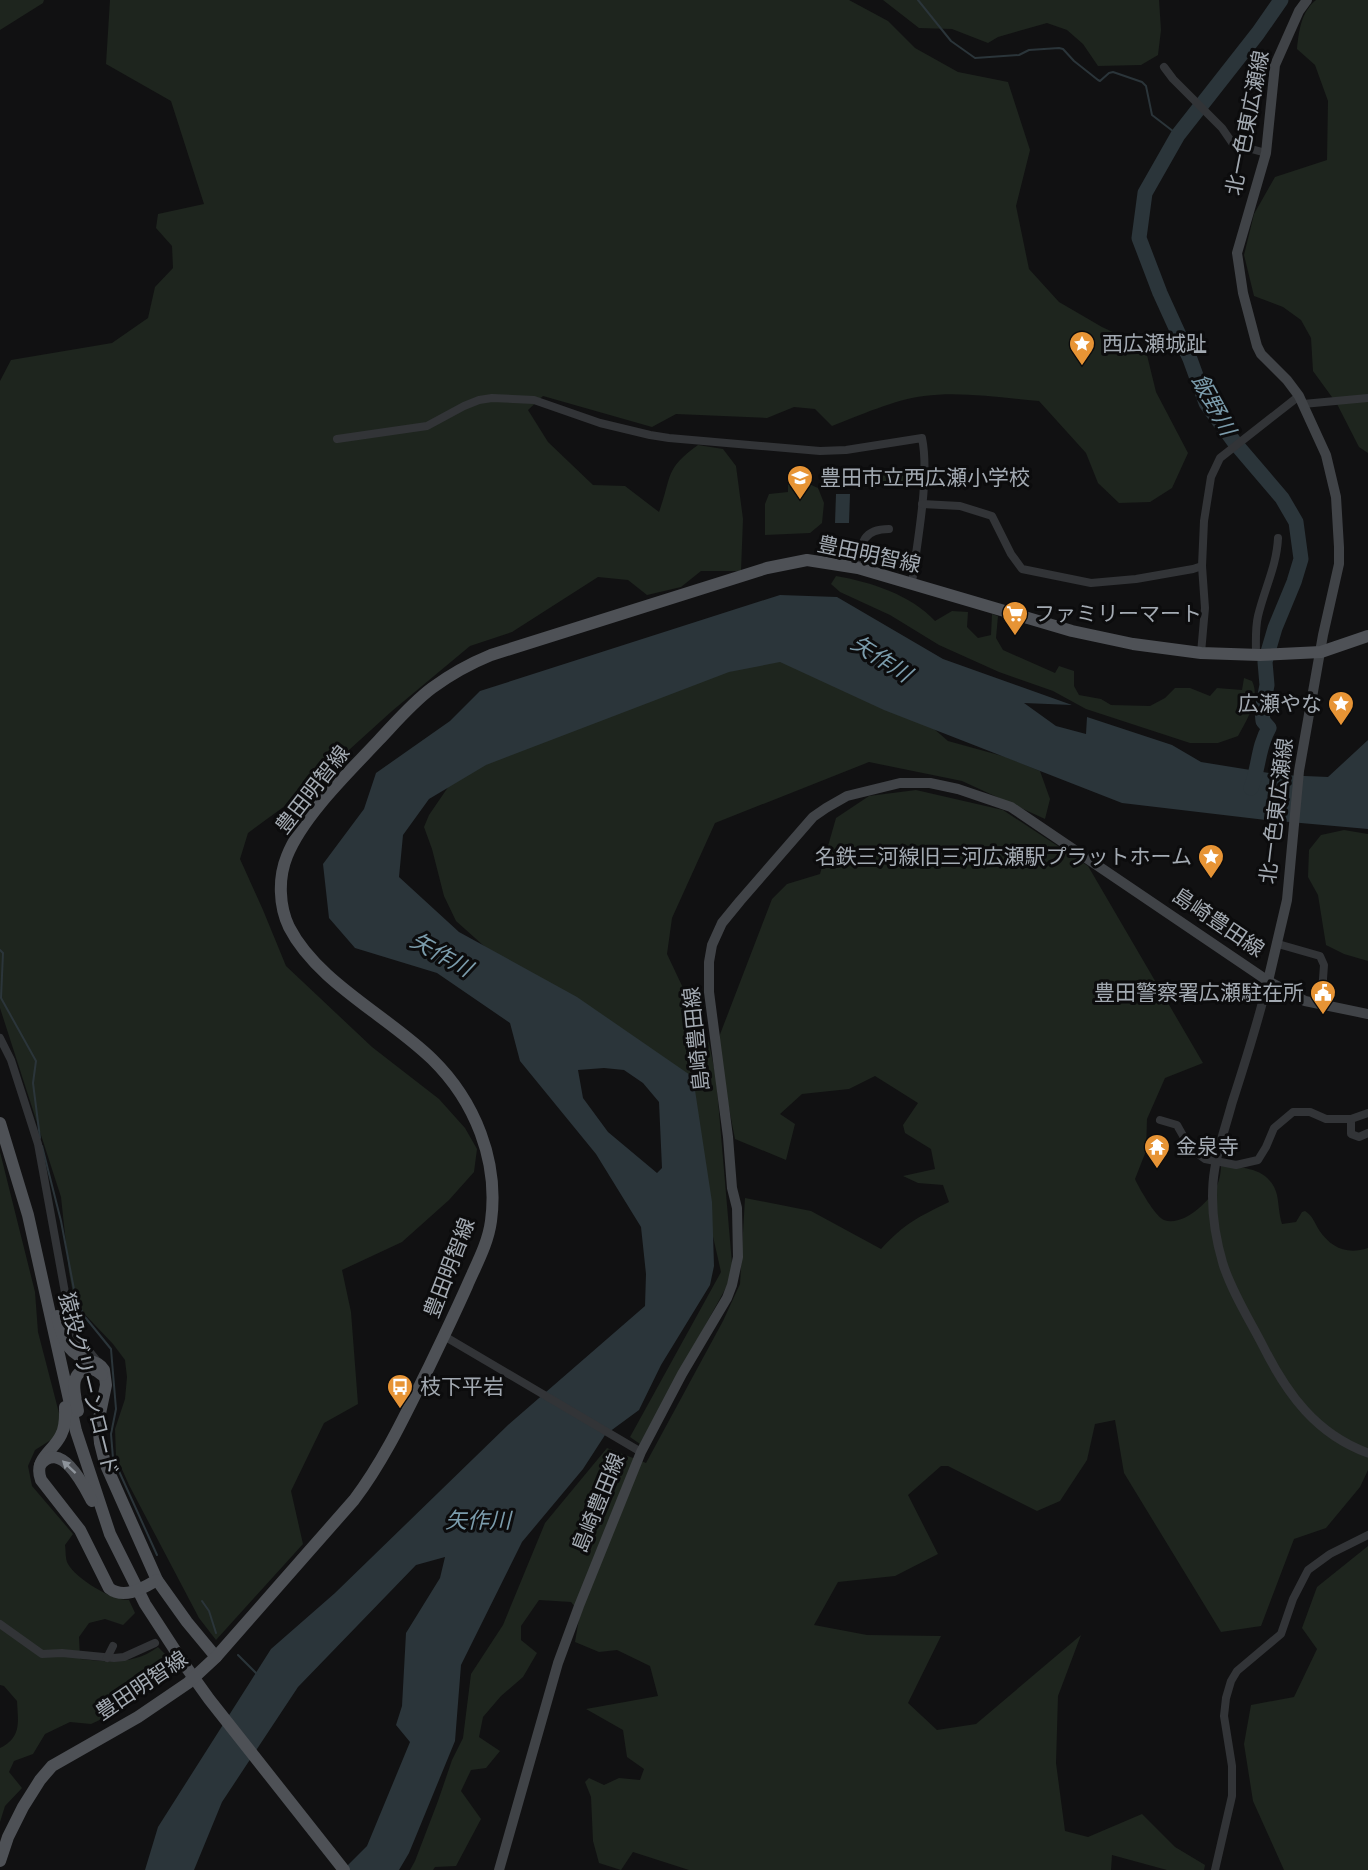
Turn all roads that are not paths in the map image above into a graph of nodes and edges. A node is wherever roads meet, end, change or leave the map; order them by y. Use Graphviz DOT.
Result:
graph roads {
  1 [pos="1307,0"];
  2 [pos="1164,67"];
  3 [pos="1266,153"];
  4 [pos="1368,398"];
  5 [pos="1301,400"];
  6 [pos="337,439"];
  7 [pos="922,504"];
  8 [pos="889,529"];
  9 [pos="1278,538"];
  10 [pos="1202,566"];
  11 [pos="858,568"];
  12 [pos="912,583"];
  13 [pos="1368,636"];
  14 [pos="1321,652"];
  15 [pos="1201,653"];
  16 [pos="1258,655"];
  17 [pos="1278,944"];
  18 [pos="1268,981"];
  19 [pos="1321,1006"];
  20 [pos="1368,1014"];
  21 [pos="0,1038"];
  22 [pos="1368,1113"];
  23 [pos="1351,1119"];
  24 [pos="1160,1120"];
  25 [pos="0,1123"];
  26 [pos="1368,1132"];
  27 [pos="1217,1160"];
  28 [pos="18,1177"];
  29 [pos="444,1336"];
  30 [pos="101,1365"];
  31 [pos="104,1391"];
  32 [pos="66,1392"];
  33 [pos="637,1450"];
  34 [pos="1368,1453"];
  35 [pos="38,1468"];
  36 [pos="98,1501"];
  37 [pos="110,1534"];
  38 [pos="1368,1535"];
  39 [pos="157,1580"];
  40 [pos="0,1624"];
  41 [pos="155,1643"];
  42 [pos="113,1646"];
  43 [pos="216,1657"];
  44 [pos="107,1658"];
  45 [pos="0,1860"];
  46 [pos="344,1870"];
  47 [pos="499,1870"];
  48 [pos="1215,1870"];
  1 -- 3 [label="main road, 北一色東広瀬線"];
  2 -- 3 [label="street"];
  3 -- 5 [label="main road, 北一色東広瀬線"];
  4 -- 5 [label="street"];
  5 -- 10 [label="street"];
  5 -- 14 [label="main road, 北一色東広瀬線"];
  6 -- 7 [label="street"];
  7 -- 10 [label="street"];
  7 -- 12 [label="street"];
  8 -- 11 [label="street"];
  9 -- 16 [label="street"];
  10 -- 15 [label="street"];
  11 -- 12 [label="main road, 豊田明智線"];
  11 -- 29 [label="main road, 豊田明智線"];
  12 -- 15 [label="main road, 豊田明智線"];
  13 -- 14 [label="main road, 豊田明智線"];
  14 -- 16 [label="main road, 豊田明智線"];
  14 -- 17 [label="main road, 北一色東広瀬線"];
  15 -- 16 [label="main road, 豊田明智線"];
  17 -- 18 [label="main road, 北一色東広瀬線"];
  17 -- 19 [label="street"];
  18 -- 19 [label="main road, 島崎豊田線"];
  18 -- 27 [label="street"];
  18 -- 33 [label="main road, 島崎豊田線"];
  19 -- 20 [label="main road, 島崎豊田線"];
  21 -- 30 [label="street"];
  22 -- 23 [label="street"];
  23 -- 26 [label="street"];
  23 -- 27 [label="street"];
  24 -- 27 [label="street"];
  25 -- 28 [label="main road, 猿投グリーンロード"];
  27 -- 34 [label="street"];
  28 -- 30 [label="main road"];
  28 -- 32 [label="main road, 猿投グリーンロード"];
  29 -- 33 [label="street"];
  29 -- 43 [label="main road, 豊田明智線"];
  30 -- 31 [label="main road"];
  31 -- 36 [label="main road"];
  31 -- 39 [label="main road"];
  32 -- 35 [label="main road"];
  32 -- 36 [label="main road, 猿投グリーンロード"];
  33 -- 47 [label="main road, 島崎豊田線"];
  37 -- 35 [label="main road, one-way"];
  35 -- 39 [label="main road"];
  36 -- 37 [label="main road, 猿投グリーンロード"];
  37 -- 46 [label="main road, 猿投グリーンロード"];
  38 -- 48 [label="street"];
  39 -- 43 [label="main road"];
  40 -- 44 [label="street"];
  41 -- 44 [label="street"];
  42 -- 44 [label="street"];
  43 -- 45 [label="main road, 豊田明智線"];
}
